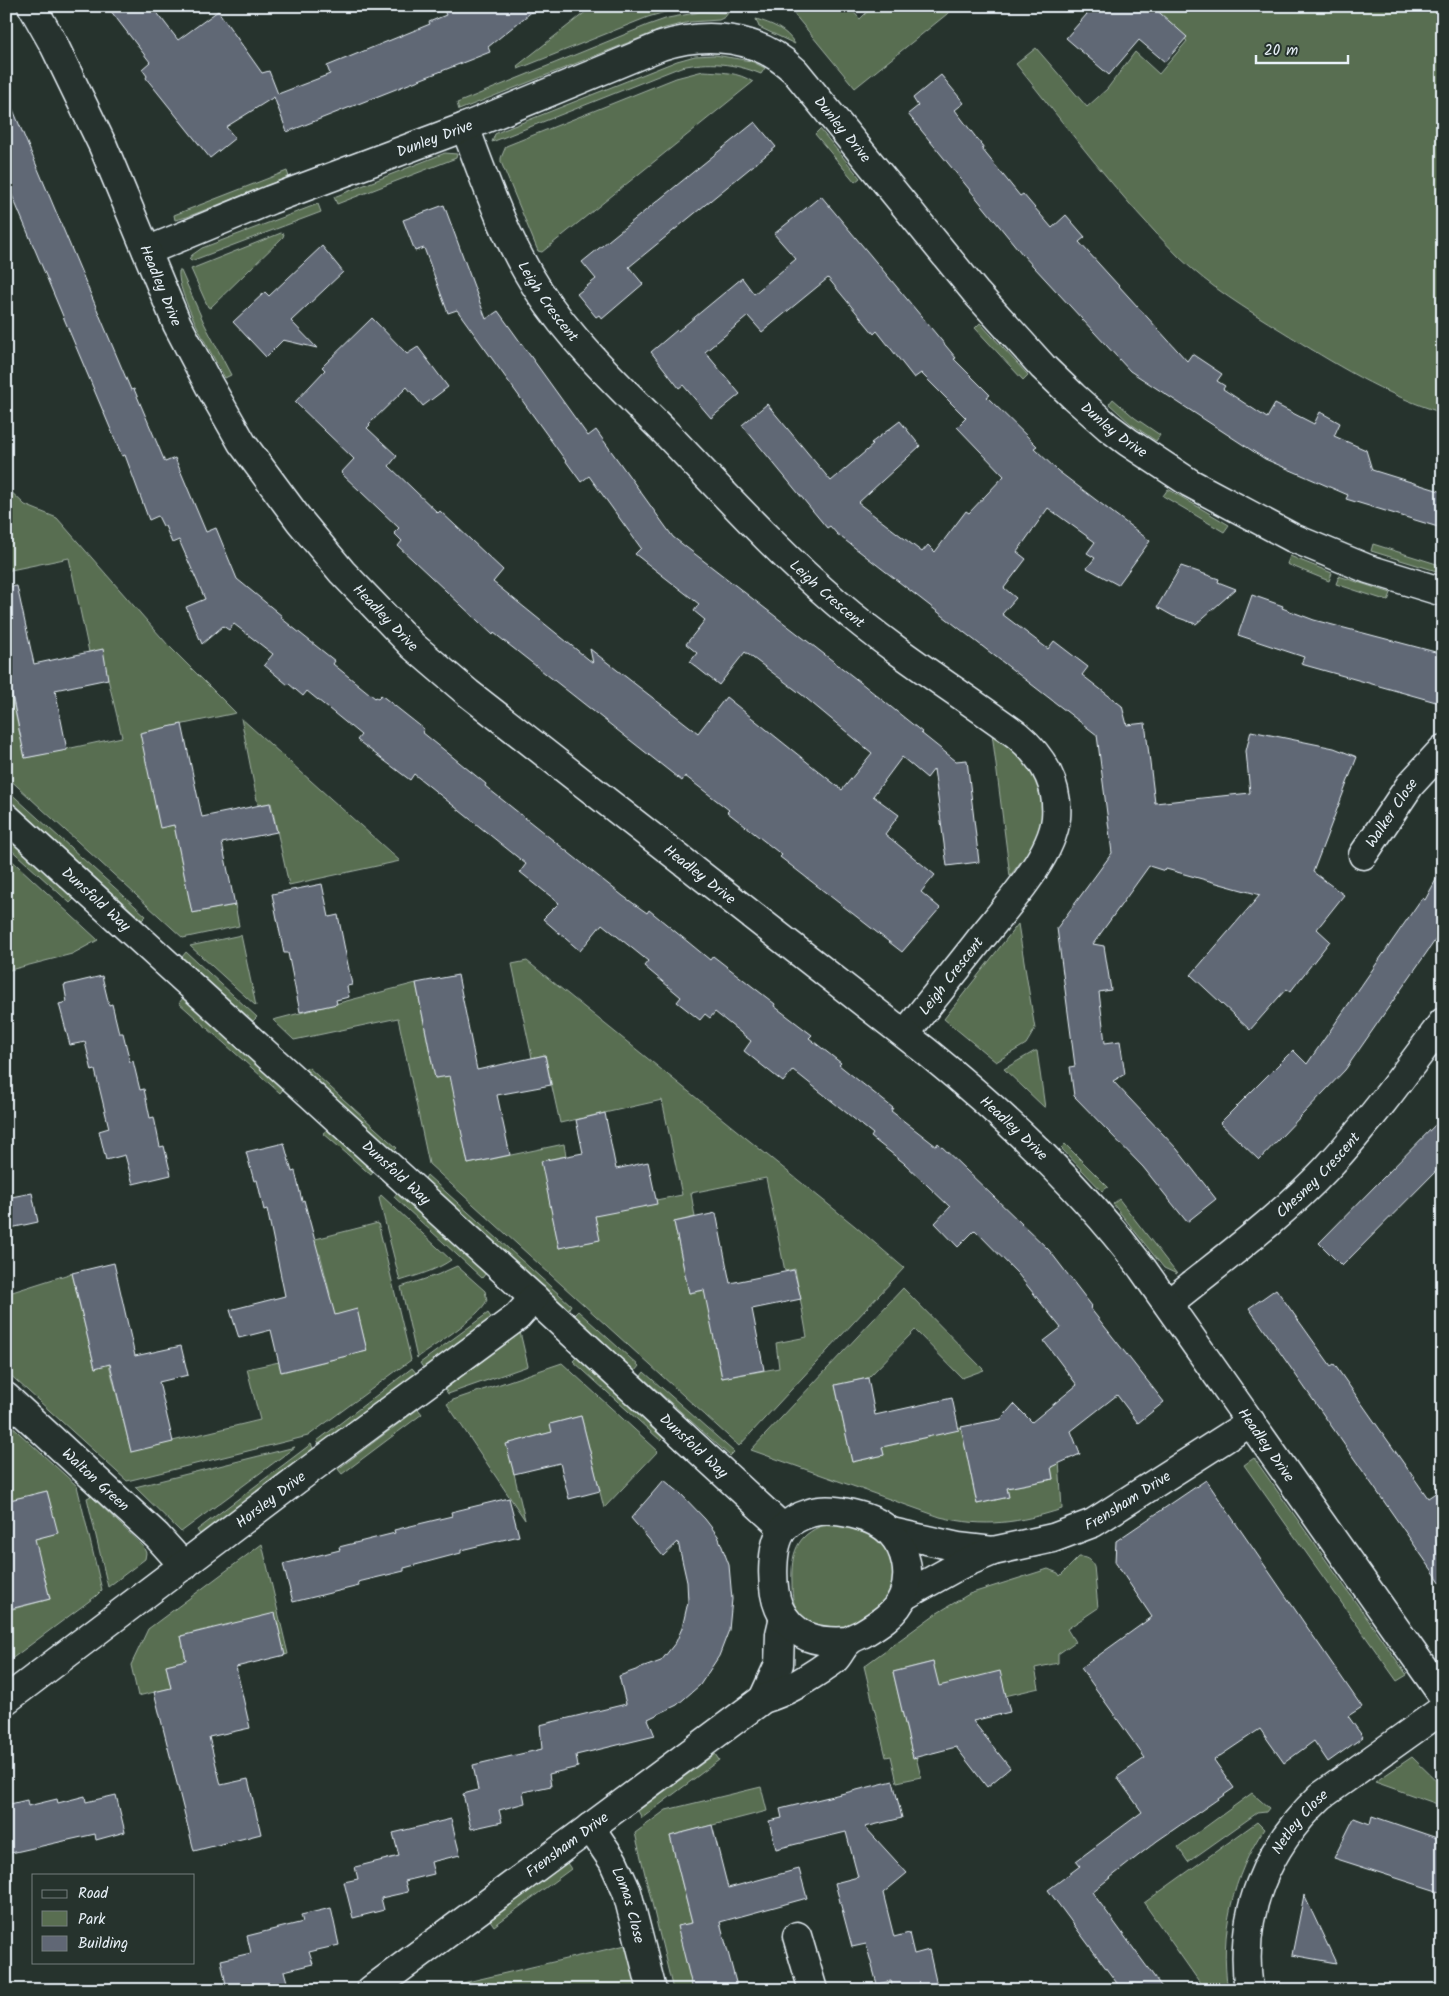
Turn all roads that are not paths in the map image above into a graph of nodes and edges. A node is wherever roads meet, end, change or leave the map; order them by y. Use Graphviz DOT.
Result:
graph roads {
  1 [pos="32,6"];
  2 [pos="465,127"];
  3 [pos="146,251"];
  4 [pos="1443,592"];
  5 [pos="1443,749"];
  6 [pos="6,817"];
  7 [pos="1363,855"];
  8 [pos="1443,1022"];
  9 [pos="905,1034"];
  10 [pos="534,1298"];
  11 [pos="1168,1304"];
  12 [pos="6,1397"];
  13 [pos="1251,1422"];
  14 [pos="784,1528"];
  15 [pos="891,1532"];
  16 [pos="992,1551"];
  17 [pos="184,1566"];
  18 [pos="904,1596"];
  19 [pos="784,1617"];
  20 [pos="849,1640"];
  21 [pos="1443,1696"];
  22 [pos="763,1699"];
  23 [pos="6,1700"];
  24 [pos="1443,1709"];
  25 [pos="590,1827"];
  26 [pos="797,1936"];
  27 [pos="370,1990"];
  28 [pos="652,1990"];
  29 [pos="813,1990"];
  30 [pos="1249,1990"];
  1 -- 3 [label="street, Headley Drive"];
  2 -- 3 [label="street, Dunley Drive"];
  2 -- 4 [label="street, Dunley Drive"];
  2 -- 9 [label="street, Leigh Crescent"];
  3 -- 9 [label="street, Headley Drive"];
  5 -- 7 [label="street, Walker Close"];
  6 -- 10 [label="street, Dunsfold Way"];
  8 -- 11 [label="street, Chesney Crescent"];
  9 -- 11 [label="street, Headley Drive"];
  10 -- 14 [label="street, Dunsfold Way"];
  10 -- 17 [label="street, Horsley Drive"];
  11 -- 13 [label="street, Headley Drive"];
  12 -- 17 [label="street, Walton Green"];
  13 -- 16 [label="street, Frensham Drive"];
  13 -- 21 [label="street, Headley Drive"];
  14 -- 15 [label="street, Frensham Drive"];
  14 -- 19 [label="street, Frensham Drive"];
  15 -- 16 [label="street, Frensham Drive"];
  15 -- 18 [label="street"];
  16 -- 18 [label="street, Frensham Drive"];
  17 -- 23 [label="street, Horsley Drive"];
  18 -- 20 [label="street, Frensham Drive"];
  19 -- 20 [label="street, Frensham Drive"];
  19 -- 22 [label="street, Frensham Drive"];
  20 -- 22 [label="street, Frensham Drive"];
  22 -- 25 [label="street, Frensham Drive"];
  24 -- 30 [label="street, Netley Close"];
  25 -- 27 [label="street, Frensham Drive"];
  25 -- 28 [label="street, Lomas Close"];
  26 -- 29 [label="street"];
}
